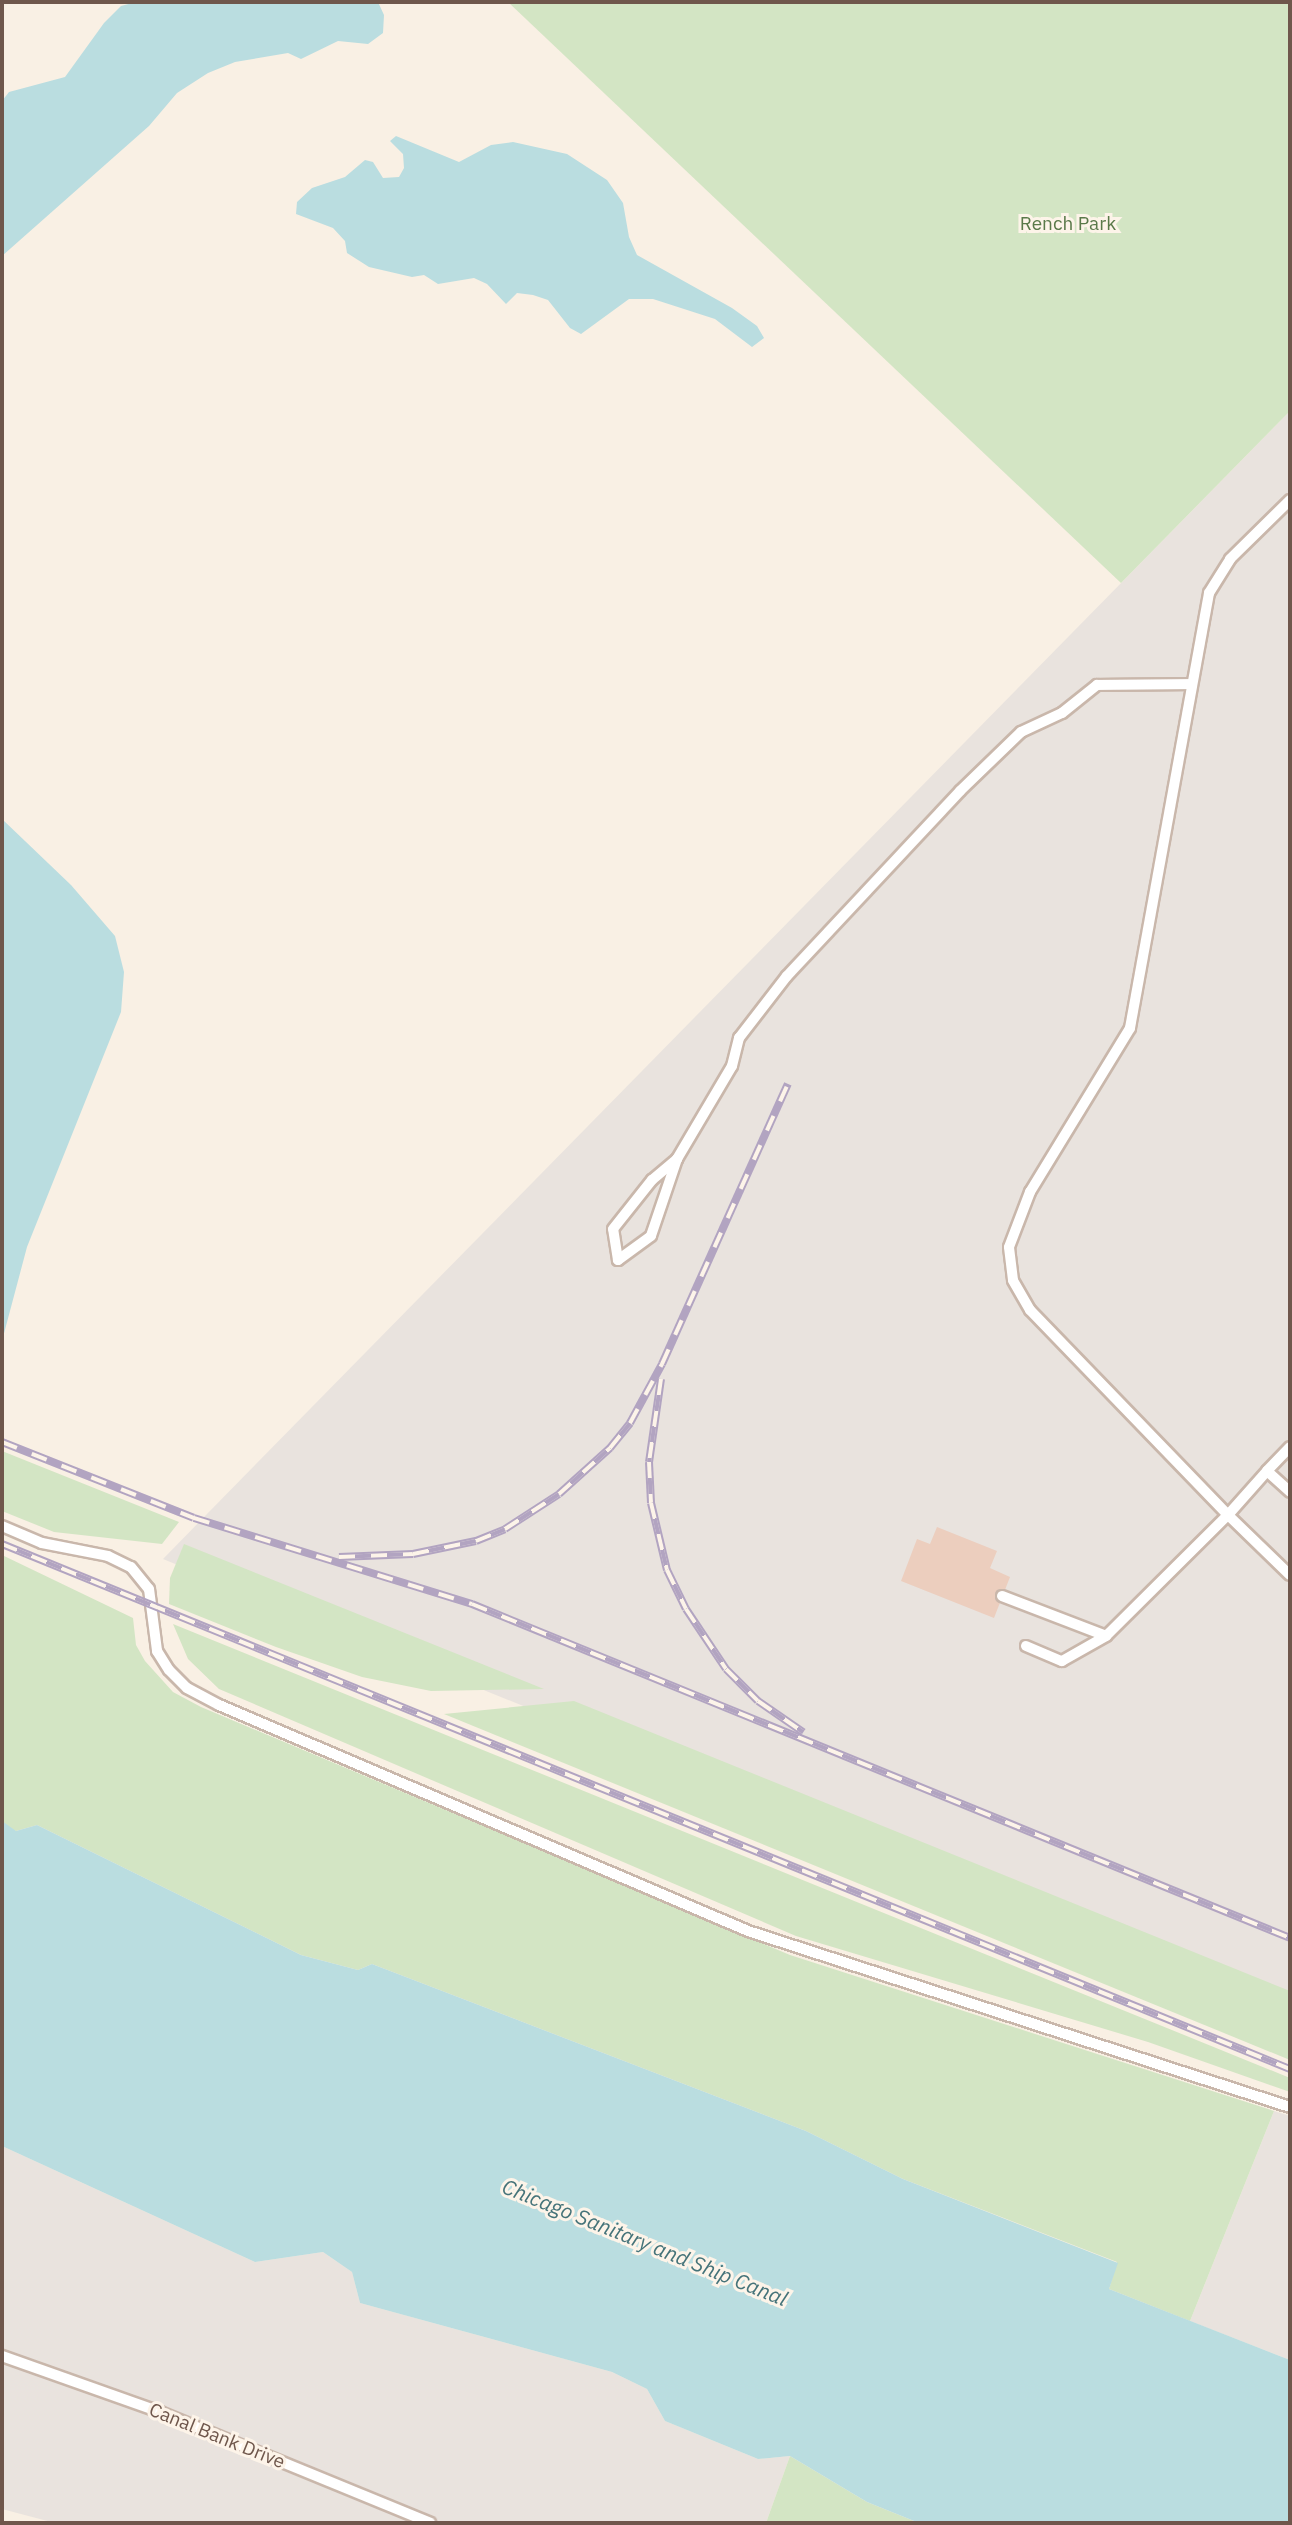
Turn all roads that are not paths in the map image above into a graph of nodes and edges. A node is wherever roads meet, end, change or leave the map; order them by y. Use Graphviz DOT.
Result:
graph roads {
  1 [pos="1290,500"];
  2 [pos="1192,684"];
  3 [pos="677,1159"];
  4 [pos="1290,1447"];
  5 [pos="1268,1471"];
  6 [pos="1290,1492"];
  7 [pos="1228,1515"];
  8 [pos="2,1526"];
  9 [pos="1290,1575"];
  10 [pos="1002,1596"];
  11 [pos="1107,1636"];
  12 [pos="1026,1646"];
  13 [pos="1290,2107"];
  14 [pos="2,2356"];
  15 [pos="430,2523"];
  1 -- 2 [label="lane"];
  2 -- 3 [label="lane"];
  2 -- 7 [label="lane"];
  3 -- 3 [label="lane"];
  4 -- 5 [label="lane"];
  5 -- 6 [label="lane"];
  5 -- 7 [label="lane"];
  7 -- 9 [label="lane"];
  7 -- 11 [label="lane"];
  8 -- 13 [label="lane"];
  10 -- 11 [label="lane"];
  11 -- 12 [label="lane"];
  14 -- 15 [label="lane, Canal Bank Drive"];
}
